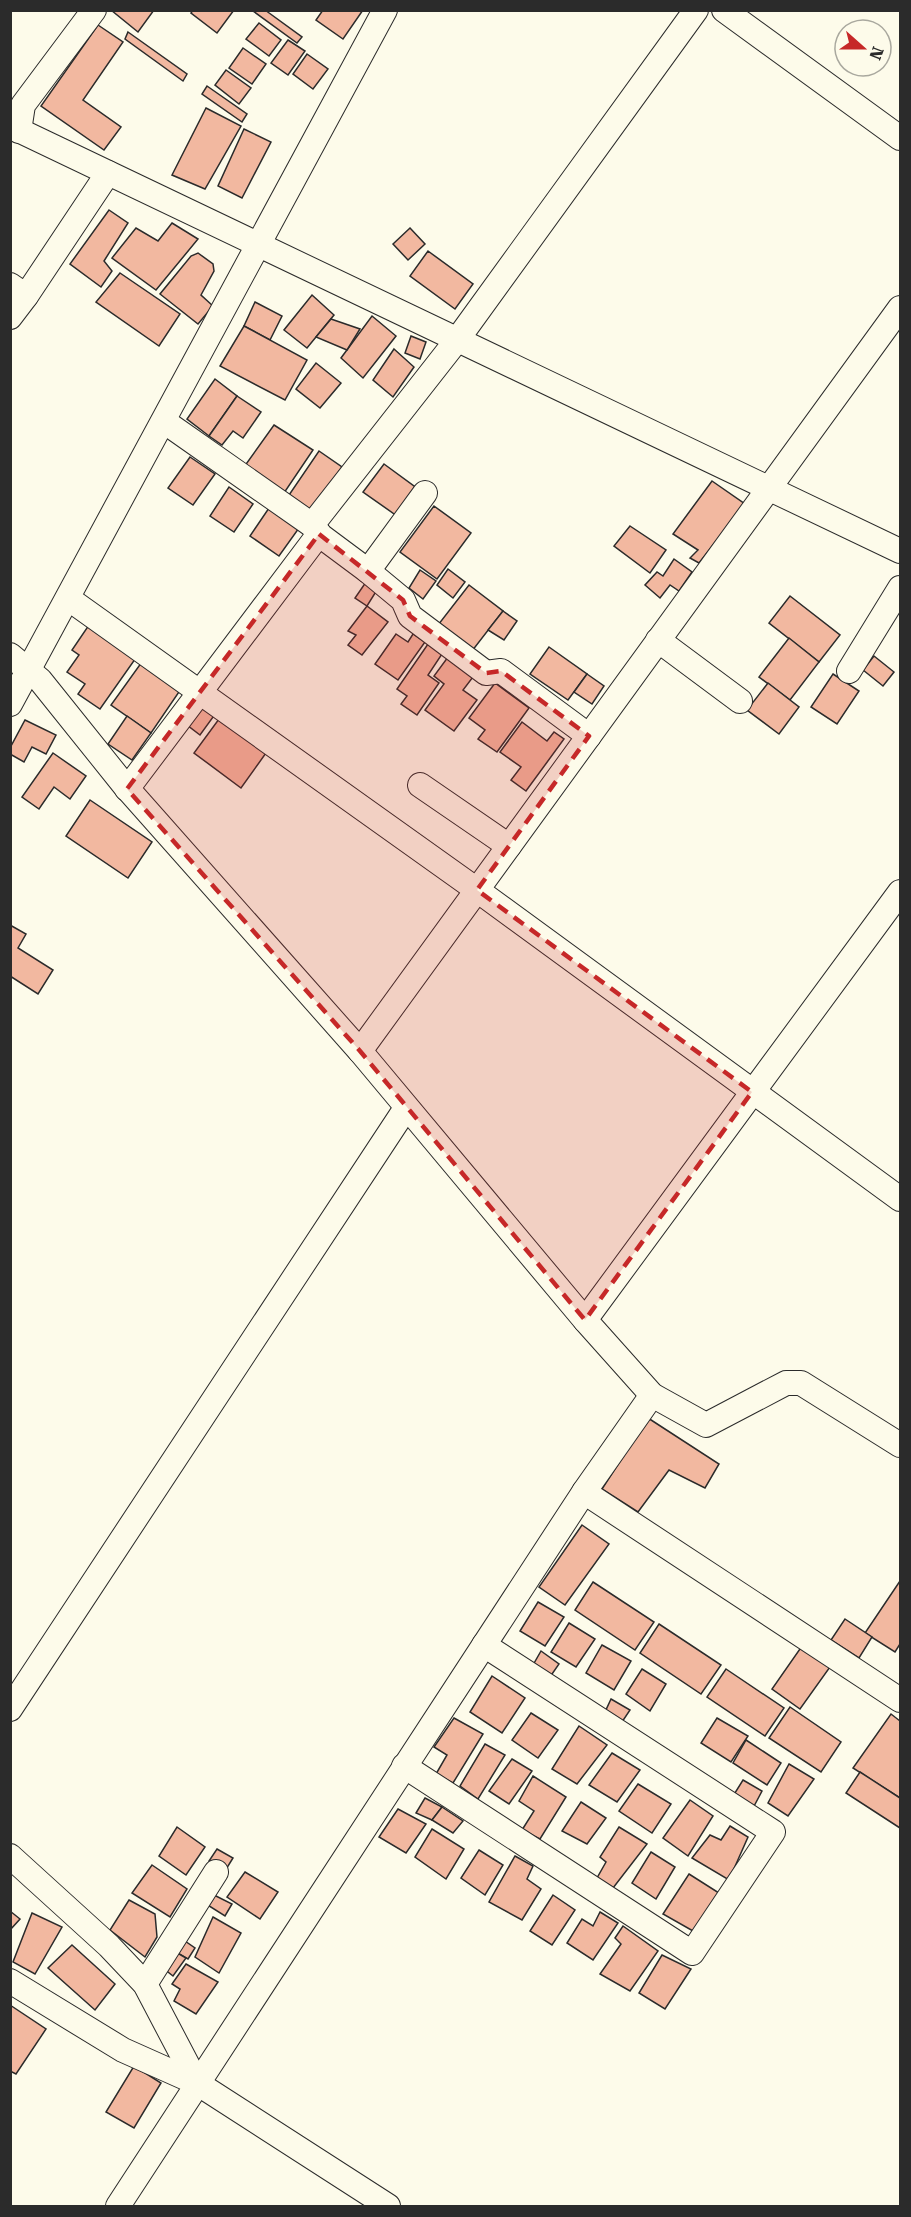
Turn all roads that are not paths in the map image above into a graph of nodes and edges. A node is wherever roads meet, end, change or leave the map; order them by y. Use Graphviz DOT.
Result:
graph roads {
  1 [pos="94,10"];
  2 [pos="385,10"];
  3 [pos="696,10"];
  4 [pos="724,10"];
  5 [pos="15,129"];
  6 [pos="900,138"];
  7 [pos="108,173"];
  8 [pos="260,246"];
  9 [pos="18,290"];
  10 [pos="900,308"];
  11 [pos="10,316"];
  12 [pos="457,340"];
  13 [pos="165,422"];
  14 [pos="770,489"];
  15 [pos="425,493"];
  16 [pos="316,530"];
  17 [pos="900,551"];
  18 [pos="368,572"];
  19 [pos="900,588"];
  20 [pos="69,599"];
  21 [pos="658,640"];
  22 [pos="20,662"];
  23 [pos="849,671"];
  24 [pos="200,692"];
  25 [pos="740,701"];
  26 [pos="10,704"];
  27 [pos="589,736"];
  28 [pos="420,785"];
  29 [pos="127,789"];
  30 [pos="508,846"];
  31 [pos="477,890"];
  32 [pos="900,892"];
  33 [pos="360,1052"];
  34 [pos="752,1092"];
  35 [pos="406,1108"];
  36 [pos="900,1199"];
  37 [pos="585,1320"];
  38 [pos="652,1395"];
  39 [pos="900,1445"];
  40 [pos="584,1492"];
  41 [pos="484,1645"];
  42 [pos="900,1700"];
  43 [pos="10,1709"];
  44 [pos="404,1766"];
  45 [pos="10,1856"];
  46 [pos="216,1872"];
  47 [pos="10,1981"];
  48 [pos="145,1984"];
  49 [pos="197,2083"];
  50 [pos="118,2206"];
  51 [pos="388,2206"];
  1 -- 5 [label="street"];
  2 -- 8 [label="street"];
  3 -- 12 [label="street"];
  4 -- 6 [label="street"];
  5 -- 7 [label="street"];
  7 -- 8 [label="street"];
  7 -- 9 [label="street"];
  8 -- 12 [label="street"];
  8 -- 13 [label="street"];
  9 -- 11 [label="street"];
  10 -- 14 [label="street"];
  12 -- 14 [label="street"];
  12 -- 16 [label="street"];
  13 -- 16 [label="street"];
  13 -- 20 [label="street"];
  14 -- 17 [label="street"];
  14 -- 21 [label="street"];
  15 -- 18 [label="street"];
  16 -- 18 [label="street"];
  16 -- 24 [label="street"];
  18 -- 27 [label="street"];
  19 -- 23 [label="street"];
  20 -- 22 [label="street"];
  20 -- 24 [label="street"];
  21 -- 25 [label="street"];
  21 -- 27 [label="street"];
  22 -- 26 [label="street"];
  22 -- 29 [label="street"];
  24 -- 29 [label="street"];
  24 -- 31 [label="street"];
  27 -- 30 [label="street"];
  28 -- 30 [label="street"];
  29 -- 33 [label="street"];
  30 -- 31 [label="street"];
  31 -- 33 [label="street"];
  31 -- 34 [label="street"];
  32 -- 34 [label="street"];
  33 -- 35 [label="street"];
  34 -- 36 [label="street"];
  34 -- 37 [label="street"];
  35 -- 37 [label="street"];
  35 -- 43 [label="street"];
  37 -- 38 [label="street"];
  38 -- 39 [label="street"];
  38 -- 40 [label="street"];
  40 -- 41 [label="street"];
  40 -- 42 [label="street"];
  41 -- 44 [label="street"];
  41 -- 44 [label="street"];
  44 -- 49 [label="street"];
  45 -- 48 [label="street"];
  46 -- 48 [label="street"];
  47 -- 49 [label="street"];
  48 -- 49 [label="street"];
  49 -- 50 [label="street"];
  49 -- 51 [label="street"];
}
